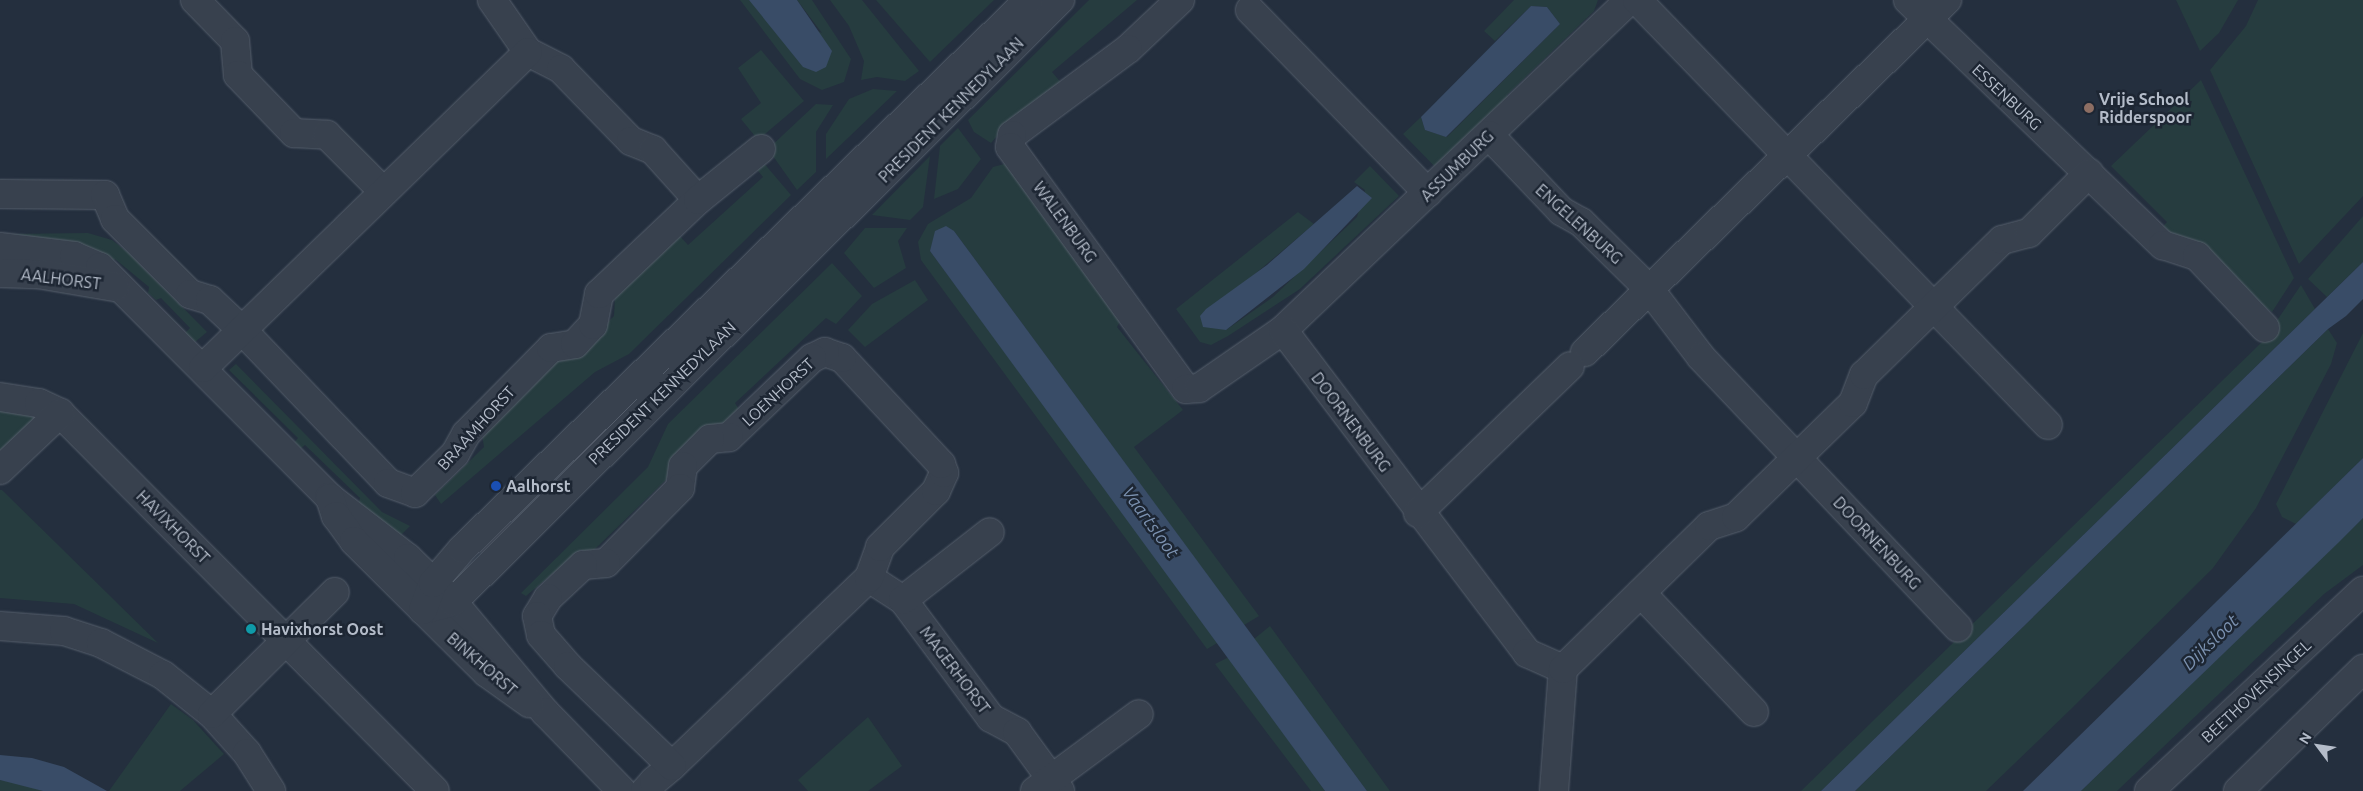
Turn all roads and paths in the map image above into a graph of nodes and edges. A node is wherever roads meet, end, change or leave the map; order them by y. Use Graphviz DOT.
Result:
graph roads {
  1 [pos="195,0"];
  2 [pos="492,0"];
  3 [pos="1029,0"];
  4 [pos="1060,0"];
  5 [pos="1180,0"];
  6 [pos="1630,0"];
  7 [pos="1637,0"];
  8 [pos="1908,0"];
  9 [pos="1948,0"];
  10 [pos="1250,10"];
  11 [pos="1927,20"];
  12 [pos="528,52"];
  13 [pos="1489,135"];
  14 [pos="761,149"];
  15 [pos="1786,154"];
  16 [pos="2088,173"];
  17 [pos="382,190"];
  18 [pos="1428,193"];
  19 [pos="0,194"];
  20 [pos="698,200"];
  21 [pos="0,247"];
  22 [pos="0,273"];
  23 [pos="121,288"];
  24 [pos="1650,290"];
  25 [pos="1934,307"];
  26 [pos="2265,328"];
  27 [pos="242,330"];
  28 [pos="1283,330"];
  29 [pos="203,368"];
  30 [pos="0,398"];
  31 [pos="60,412"];
  32 [pos="2048,425"];
  33 [pos="1796,457"];
  34 [pos="0,470"];
  35 [pos="329,497"];
  36 [pos="1418,513"];
  37 [pos="990,532"];
  38 [pos="869,578"];
  39 [pos="433,583"];
  40 [pos="2363,591"];
  41 [pos="335,592"];
  42 [pos="1641,593"];
  43 [pos="903,600"];
  44 [pos="453,602"];
  45 [pos="423,610"];
  46 [pos="0,626"];
  47 [pos="1958,628"];
  48 [pos="287,642"];
  49 [pos="1563,669"];
  50 [pos="2363,669"];
  51 [pos="546,712"];
  52 [pos="1754,712"];
  53 [pos="212,714"];
  54 [pos="1139,714"];
  55 [pos="672,766"];
  56 [pos="1048,787"];
  57 [pos="2159,788"];
  58 [pos="271,791"];
  59 [pos="435,791"];
  60 [pos="622,791"];
  61 [pos="645,791"];
  62 [pos="1554,791"];
  63 [pos="2238,791"];
  1 -- 17 [label="street"];
  2 -- 12 [label="street"];
  3 -- 39 [label="street, PRESIDENT KENNEDYLAAN"];
  4 -- 44 [label="street, PRESIDENT KENNEDYLAAN"];
  5 -- 28 [label="street, WALENBURG"];
  6 -- 13 [label="street, ASSUMBURG"];
  7 -- 15 [label="street"];
  8 -- 11 [label="street, ESSENBURG"];
  9 -- 11 [label="street"];
  10 -- 18 [label="street"];
  11 -- 15 [label="street"];
  11 -- 16 [label="street, ESSENBURG"];
  12 -- 17 [label="street"];
  12 -- 20 [label="street"];
  13 -- 18 [label="street, ASSUMBURG"];
  13 -- 24 [label="street, ENGELENBURG"];
  14 -- 20 [label="street, BRAAMHORST"];
  15 -- 24 [label="street"];
  15 -- 25 [label="street"];
  16 -- 25 [label="street"];
  16 -- 26 [label="street"];
  17 -- 27 [label="street"];
  18 -- 28 [label="street, ASSUMBURG"];
  19 -- 27 [label="street"];
  20 -- 27 [label="street, BRAAMHORST"];
  21 -- 23 [label="street, AALHORST"];
  22 -- 23 [label="street, AALHORST"];
  23 -- 29 [label="street, AALHORST"];
  24 -- 33 [label="street, ENGELENBURG"];
  24 -- 36 [label="street"];
  25 -- 32 [label="street"];
  25 -- 33 [label="street"];
  27 -- 29 [label="street"];
  28 -- 36 [label="street, DOORNENBURG"];
  29 -- 35 [label="street, AALHORST"];
  30 -- 31 [label="street, HAVIXHORST"];
  31 -- 34 [label="street"];
  31 -- 48 [label="street, HAVIXHORST"];
  33 -- 42 [label="street"];
  33 -- 47 [label="street, DOORNENBURG"];
  35 -- 39 [label="street, AALHORST"];
  35 -- 45 [label="street, AALHORST"];
  36 -- 49 [label="street, DOORNENBURG"];
  37 -- 43 [label="street"];
  38 -- 43 [label="street, MAGERHORST"];
  38 -- 55 [label="street, LOENHORST"];
  38 -- 55 [label="street, LOENHORST"];
  39 -- 44 [label="street, AALHORST"];
  39 -- 45 [label="street, PRESIDENT KENNEDYLAAN"];
  40 -- 57 [label="street, BEETHOVENSINGEL"];
  41 -- 48 [label="street"];
  42 -- 49 [label="street"];
  42 -- 52 [label="street"];
  43 -- 56 [label="street, MAGERHORST"];
  44 -- 45 [label="street, PRESIDENT KENNEDYLAAN"];
  44 -- 51 [label="street, BINKHORST"];
  45 -- 51 [label="street, BINKHORST"];
  46 -- 53 [label="street"];
  48 -- 53 [label="street"];
  48 -- 59 [label="street, HAVIXHORST"];
  49 -- 62 [label="street"];
  50 -- 63 [label="street"];
  51 -- 60 [label="street, BINKHORST"];
  53 -- 58 [label="street"];
  54 -- 56 [label="street, MAGERHORST"];
  55 -- 61 [label="street, LOENHORST"];
}
